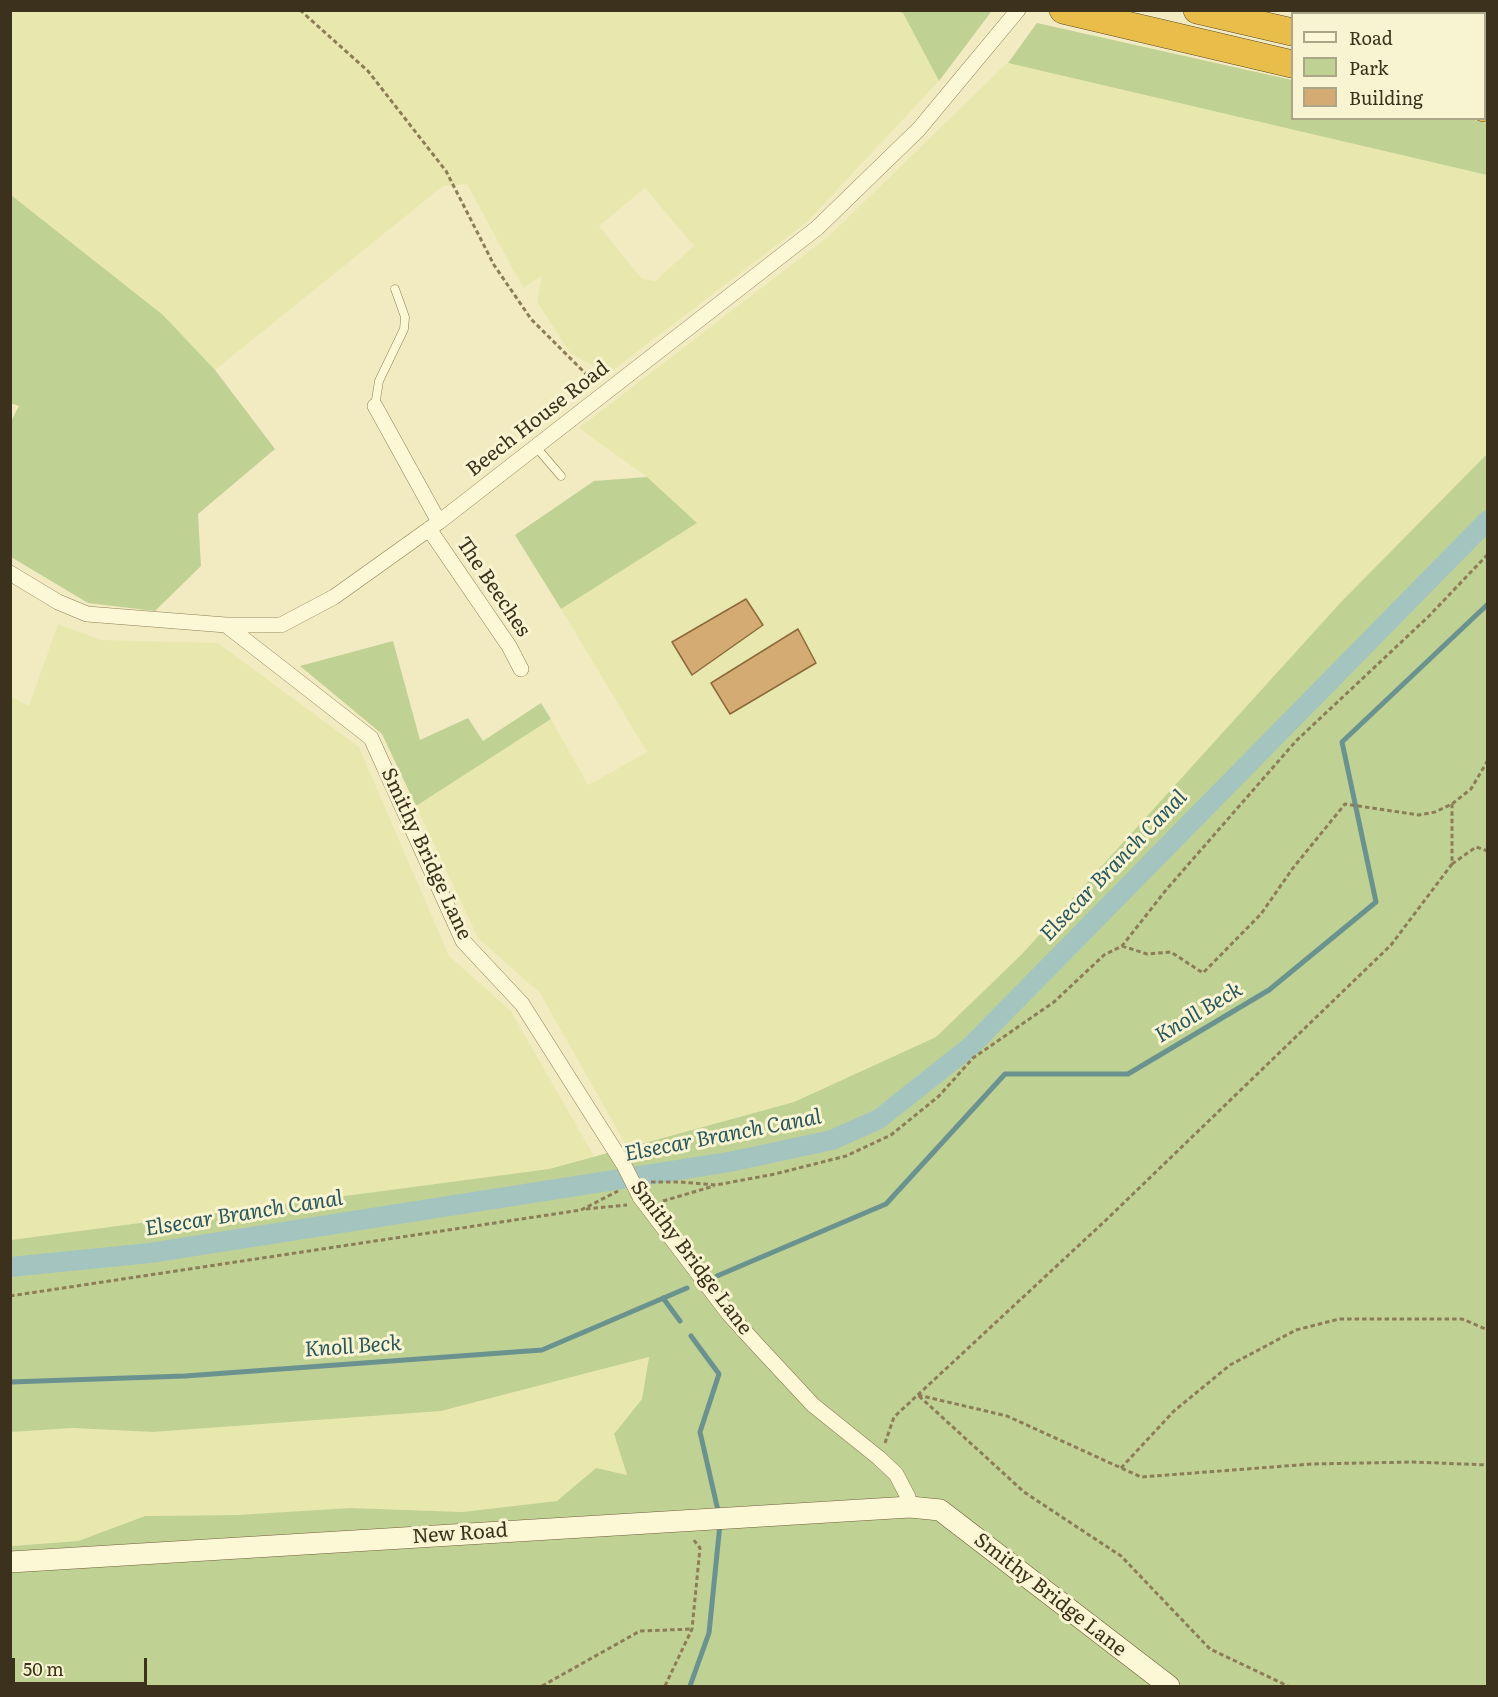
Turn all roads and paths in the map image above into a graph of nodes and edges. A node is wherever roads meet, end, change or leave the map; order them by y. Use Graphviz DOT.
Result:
graph roads {
  1 [pos="300,10"];
  2 [pos="1018,10"];
  3 [pos="1063,10"];
  4 [pos="1197,10"];
  5 [pos="1291,32"];
  6 [pos="1291,64"];
  7 [pos="395,289"];
  8 [pos="605,393"];
  9 [pos="375,406"];
  10 [pos="536,447"];
  11 [pos="561,476"];
  12 [pos="434,526"];
  13 [pos="1488,554"];
  14 [pos="10,573"];
  15 [pos="226,625"];
  16 [pos="520,669"];
  17 [pos="1488,760"];
  18 [pos="1452,804"];
  19 [pos="1488,850"];
  20 [pos="1452,864"];
  21 [pos="1122,946"];
  22 [pos="624,1188"];
  23 [pos="643,1190"];
  24 [pos="10,1296"];
  25 [pos="1488,1330"];
  26 [pos="918,1395"];
  27 [pos="879,1458"];
  28 [pos="1488,1465"];
  29 [pos="1121,1468"];
  30 [pos="910,1507"];
  31 [pos="680,1521"];
  32 [pos="10,1562"];
  33 [pos="692,1629"];
  34 [pos="542,1686"];
  35 [pos="665,1686"];
  36 [pos="1169,1686"];
  37 [pos="1288,1686"];
  1 -- 8 [label="path"];
  2 -- 8 [label="street, Beech House Road"];
  3 -- 6 [label="highway"];
  4 -- 5 [label="highway"];
  7 -- 9 [label="lane"];
  8 -- 10 [label="street, Beech House Road"];
  9 -- 12 [label="street, The Beeches"];
  10 -- 11 [label="lane"];
  10 -- 12 [label="street, Beech House Road"];
  12 -- 15 [label="street, Beech House Road"];
  12 -- 16 [label="street, The Beeches"];
  13 -- 21 [label="path"];
  14 -- 15 [label="street, Beech House Road"];
  15 -- 23 [label="street, Smithy Bridge Lane, bridge"];
  17 -- 18 [label="path"];
  18 -- 20 [label="path"];
  18 -- 21 [label="path"];
  19 -- 20 [label="path"];
  20 -- 26 [label="path"];
  21 -- 23 [label="path"];
  22 -- 24 [label="path"];
  23 -- 27 [label="street, Smithy Bridge Lane"];
  25 -- 29 [label="path"];
  26 -- 27 [label="path"];
  26 -- 29 [label="path"];
  26 -- 37 [label="path"];
  27 -- 30 [label="street, Smithy Bridge Lane"];
  28 -- 29 [label="path"];
  30 -- 31 [label="main road, New Road"];
  30 -- 36 [label="main road, Smithy Bridge Lane"];
  31 -- 32 [label="main road, New Road"];
  31 -- 33 [label="path"];
  33 -- 34 [label="path"];
  33 -- 35 [label="path"];
}
